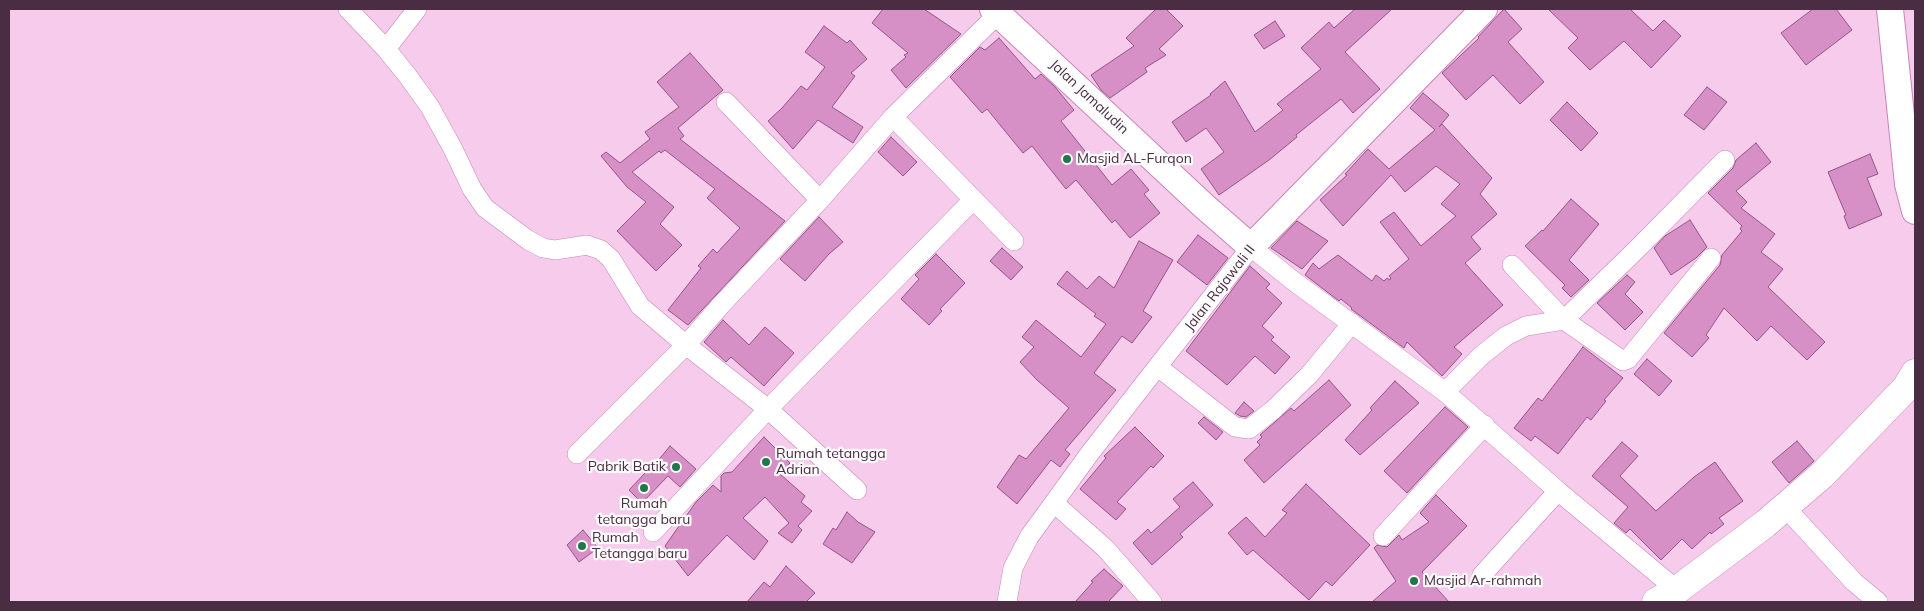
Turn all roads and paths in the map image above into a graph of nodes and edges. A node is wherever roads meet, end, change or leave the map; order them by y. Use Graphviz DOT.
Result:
graph roads {
  1 [pos="348,9"];
  2 [pos="417,9"];
  3 [pos="1484,9"];
  4 [pos="1890,9"];
  5 [pos="995,11"];
  6 [pos="386,49"];
  7 [pos="726,102"];
  8 [pos="893,117"];
  9 [pos="1725,160"];
  10 [pos="820,200"];
  11 [pos="973,200"];
  12 [pos="1915,211"];
  13 [pos="1014,241"];
  14 [pos="1251,247"];
  15 [pos="1711,258"];
  16 [pos="1512,265"];
  17 [pos="1564,320"];
  18 [pos="1352,323"];
  19 [pos="686,345"];
  20 [pos="1158,366"];
  21 [pos="1915,374"];
  22 [pos="1445,392"];
  23 [pos="768,409"];
  24 [pos="1485,425"];
  25 [pos="577,454"];
  26 [pos="857,490"];
  27 [pos="1558,491"];
  28 [pos="1054,503"];
  29 [pos="1785,507"];
  30 [pos="653,532"];
  31 [pos="1383,536"];
  32 [pos="1482,575"];
  33 [pos="1667,596"];
  34 [pos="1007,602"];
  35 [pos="1152,602"];
  36 [pos="1878,602"];
  1 -- 6 [label="street"];
  2 -- 6 [label="street"];
  3 -- 14 [label="street, Jalan Rajawali II"];
  4 -- 12 [label="street"];
  5 -- 8 [label="street"];
  5 -- 14 [label="street, Jalan Jamaludin"];
  6 -- 19 [label="street"];
  7 -- 10 [label="street"];
  8 -- 10 [label="street"];
  8 -- 11 [label="street"];
  9 -- 17 [label="street"];
  10 -- 19 [label="street"];
  11 -- 13 [label="street"];
  11 -- 23 [label="street"];
  14 -- 18 [label="street"];
  14 -- 20 [label="street, Jalan Rajawali II"];
  15 -- 17 [label="street"];
  16 -- 17 [label="street"];
  17 -- 22 [label="street"];
  18 -- 20 [label="street"];
  18 -- 22 [label="street"];
  19 -- 23 [label="street"];
  19 -- 25 [label="street"];
  20 -- 28 [label="street, Jalan Rajawali II"];
  21 -- 29 [label="main road"];
  22 -- 24 [label="street"];
  23 -- 26 [label="street"];
  23 -- 30 [label="street"];
  24 -- 27 [label="street"];
  24 -- 31 [label="street"];
  27 -- 32 [label="street"];
  27 -- 33 [label="street"];
  28 -- 34 [label="street, Jalan Rajawali II"];
  28 -- 35 [label="street"];
  29 -- 33 [label="main road"];
  29 -- 36 [label="street"];
}
